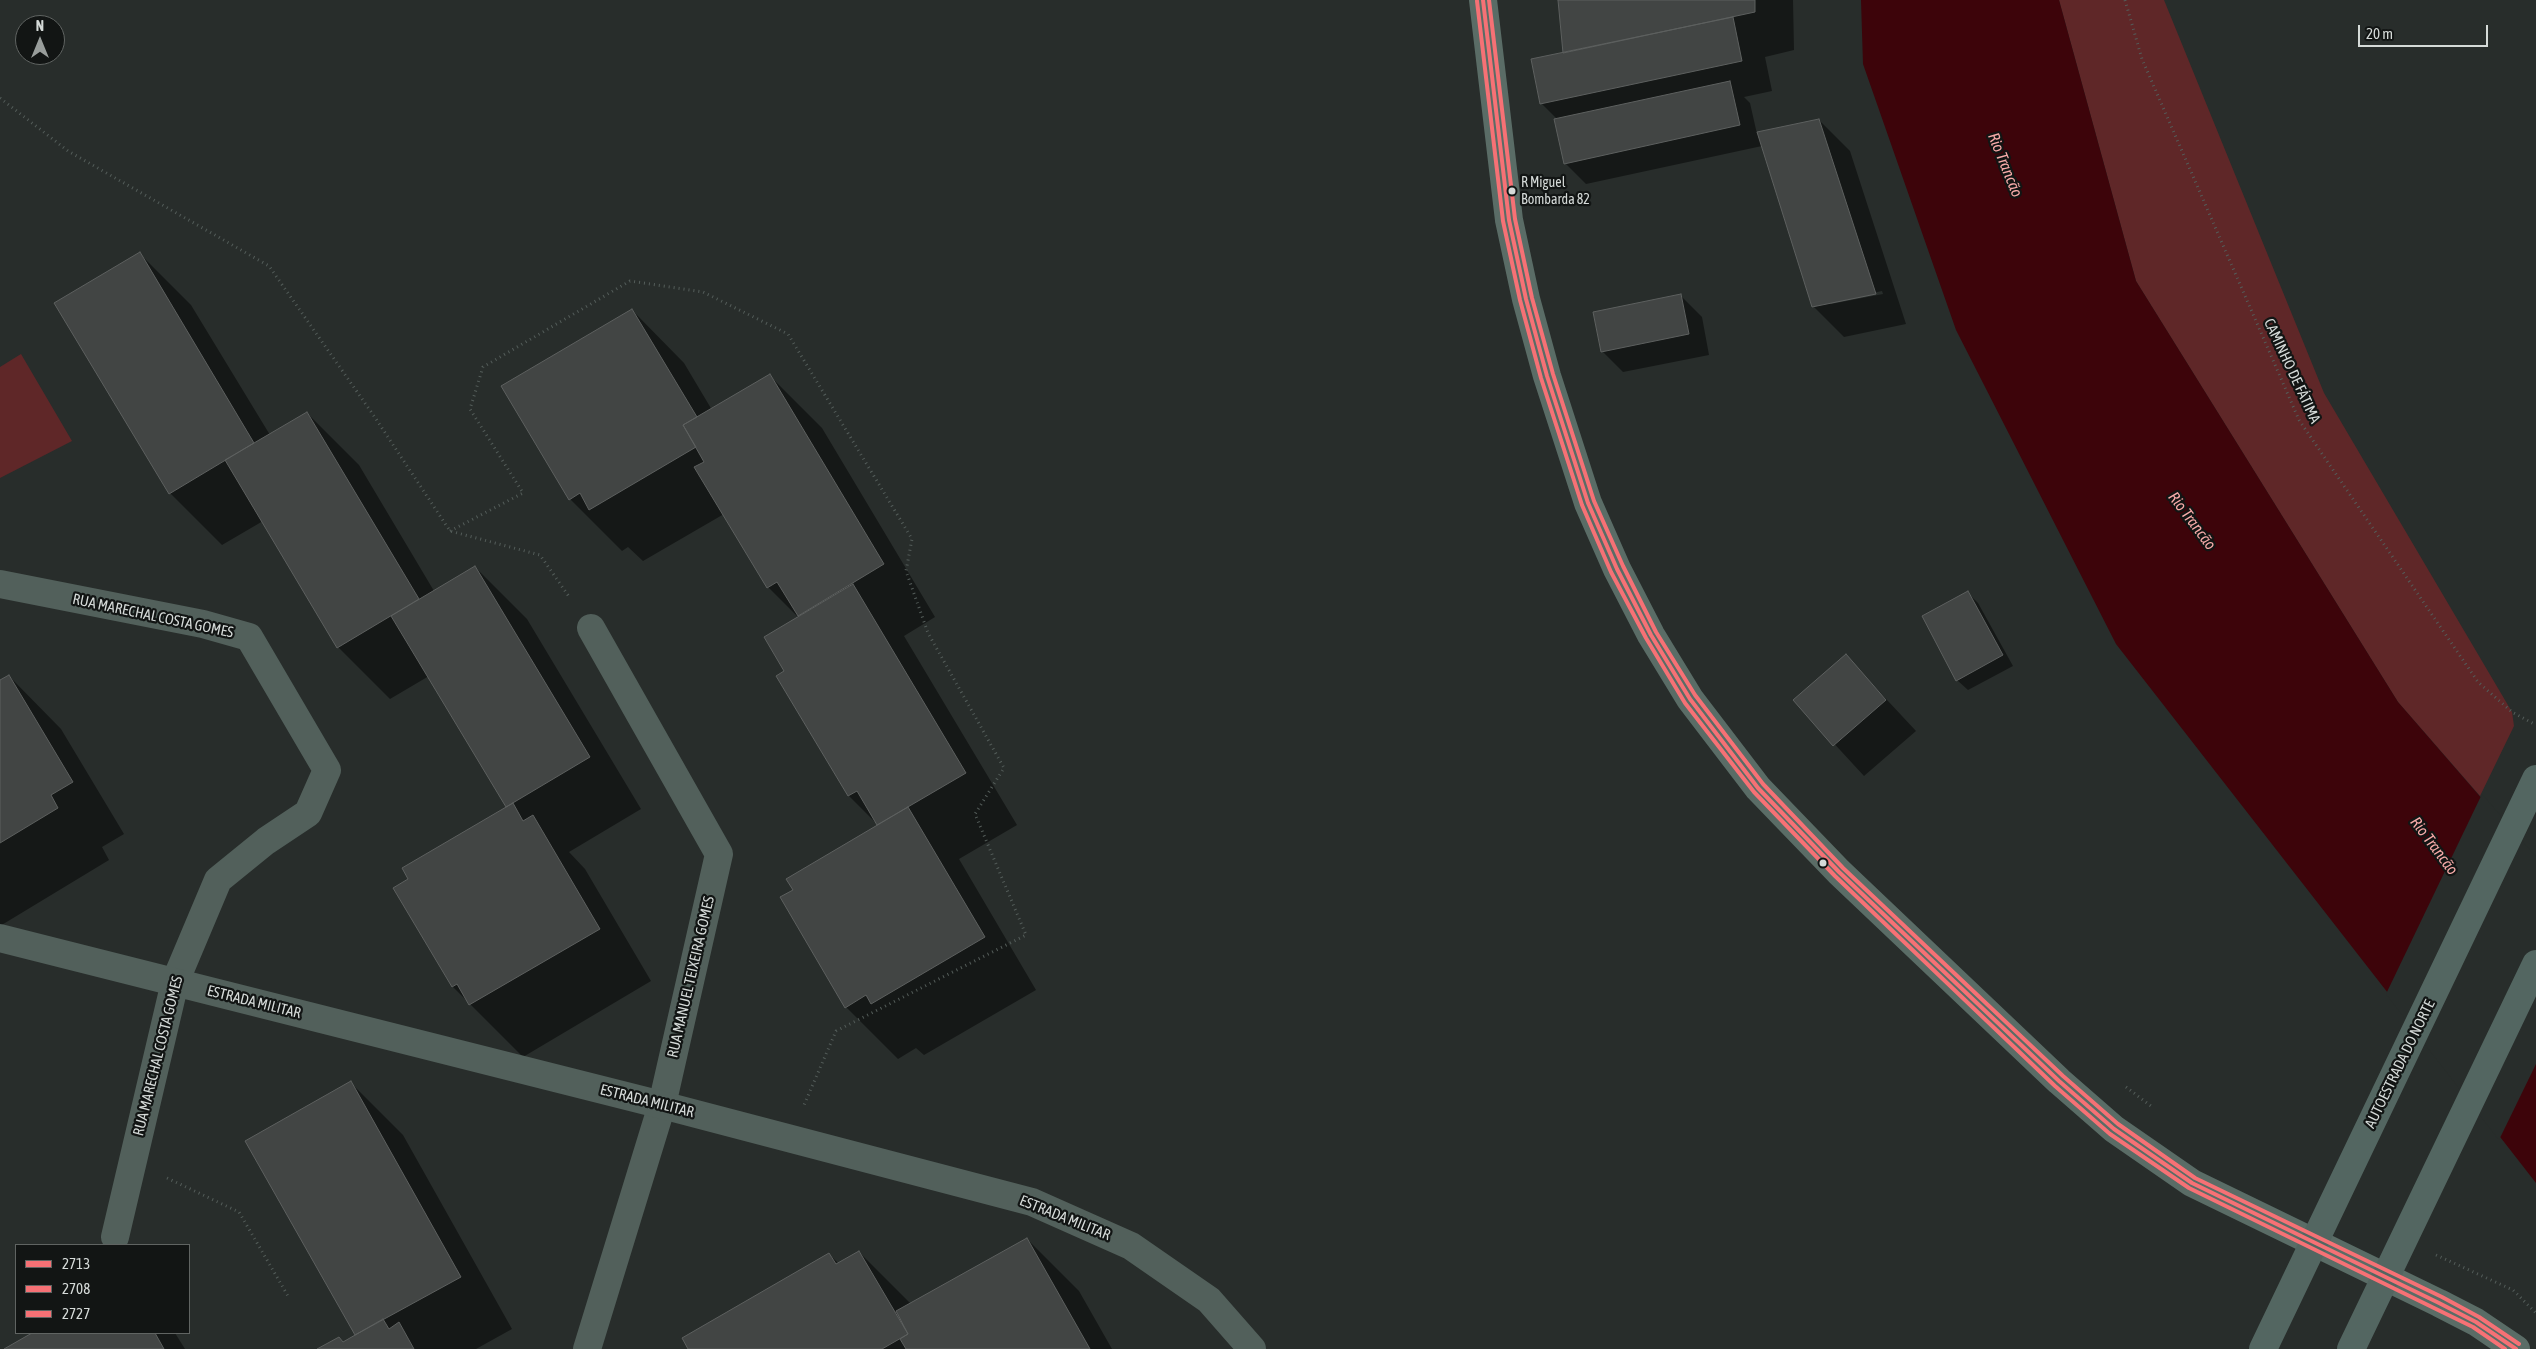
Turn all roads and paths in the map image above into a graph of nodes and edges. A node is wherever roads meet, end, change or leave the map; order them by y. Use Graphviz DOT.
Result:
graph roads {
  1 [pos="1483,0"];
  2 [pos="2125,0"];
  3 [pos="0,98"];
  4 [pos="450,531"];
  5 [pos="0,584"];
  6 [pos="591,628"];
  7 [pos="2536,725"];
  8 [pos="2536,779"];
  9 [pos="0,938"];
  10 [pos="2536,964"];
  11 [pos="175,982"];
  12 [pos="2120,1082"];
  13 [pos="662,1105"];
  14 [pos="2158,1112"];
  15 [pos="789,1138"];
  16 [pos="132,1162"];
  17 [pos="115,1237"];
  18 [pos="2431,1253"];
  19 [pos="288,1296"];
  20 [pos="2536,1313"];
  21 [pos="587,1349"];
  22 [pos="1252,1349"];
  23 [pos="2263,1349"];
  24 [pos="2351,1349"];
  25 [pos="2516,1349"];
  1 -- 25 [label="main road"];
  2 -- 7 [label="path, CAMINHO DE FÁTIMA"];
  3 -- 4 [label="path"];
  4 -- 6 [label="path"];
  4 -- 15 [label="path"];
  5 -- 11 [label="street, RUA MARECHAL COSTA GOMES"];
  6 -- 13 [label="street, RUA MANUEL TEIXEIRA GOMES"];
  8 -- 23 [label="highway, AUTOESTRADA DO NORTE"];
  9 -- 11 [label="street, ESTRADA MILITAR"];
  10 -- 24 [label="highway"];
  11 -- 13 [label="street, ESTRADA MILITAR"];
  11 -- 16 [label="street, RUA MARECHAL COSTA GOMES"];
  12 -- 14 [label="path"];
  13 -- 15 [label="street, ESTRADA MILITAR"];
  13 -- 21 [label="street, RUA MANUEL TEIXEIRA GOMES"];
  15 -- 22 [label="street, ESTRADA MILITAR"];
  16 -- 17 [label="street, RUA MARECHAL COSTA GOMES"];
  16 -- 19 [label="path"];
  18 -- 20 [label="path"];
}
